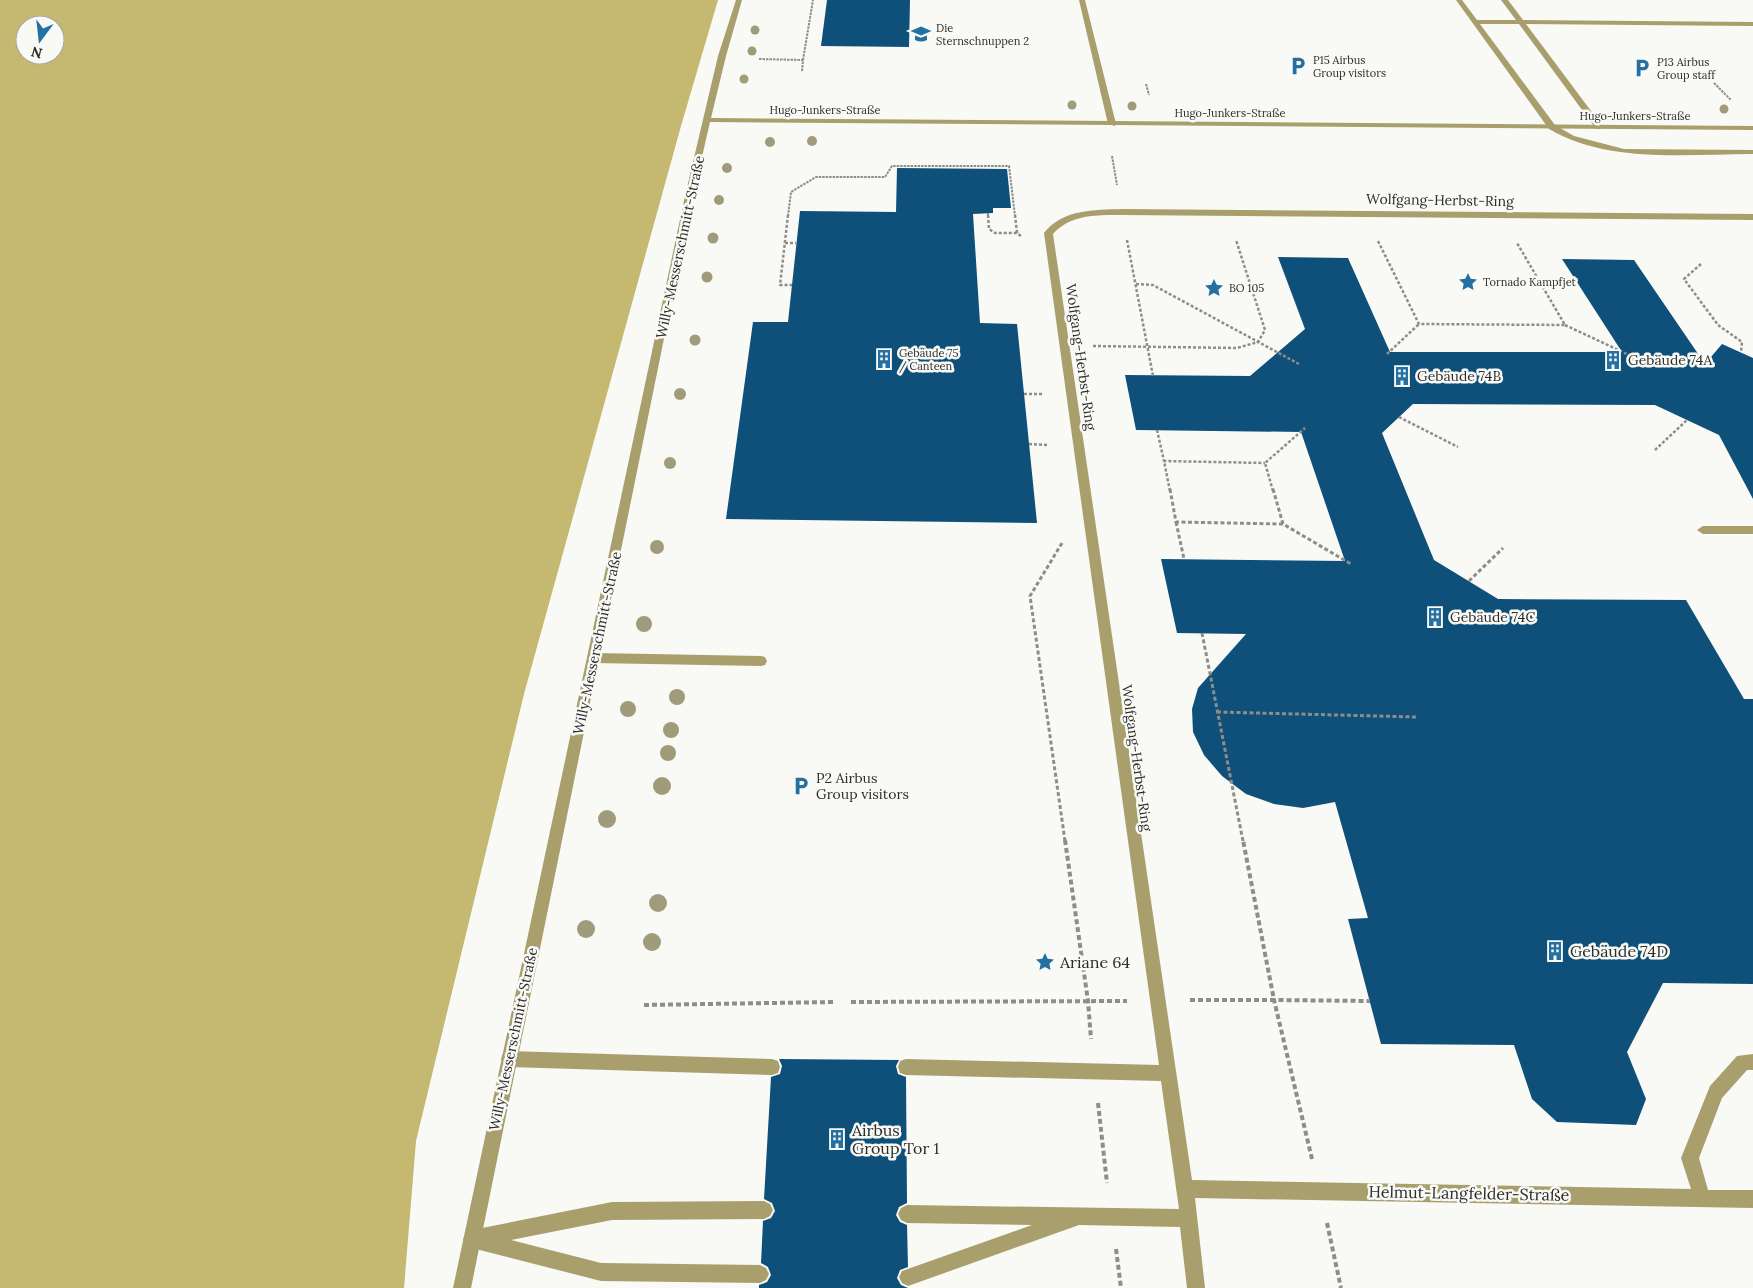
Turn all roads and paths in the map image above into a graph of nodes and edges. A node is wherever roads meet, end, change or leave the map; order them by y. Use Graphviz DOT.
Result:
graph roads {
  1 [pos="739,0"];
  2 [pos="813,0"];
  3 [pos="1082,0"];
  4 [pos="1459,0"];
  5 [pos="1504,0"];
  6 [pos="1475,22"];
  7 [pos="1521,22"];
  8 [pos="1753,24"];
  9 [pos="759,59"];
  10 [pos="803,60"];
  11 [pos="802,72"];
  12 [pos="1146,84"];
  13 [pos="1149,95"];
  14 [pos="707,120"];
  15 [pos="1112,124"];
  16 [pos="1552,126"];
  17 [pos="1599,127"];
  18 [pos="1753,128"];
  19 [pos="1753,152"];
  20 [pos="1112,156"];
  21 [pos="1116,180"];
  22 [pos="1122,212"];
  23 [pos="1753,217"];
  24 [pos="1234,235"];
  25 [pos="1375,236"];
  26 [pos="1513,236"];
  27 [pos="1027,241"];
  28 [pos="785,243"];
  29 [pos="796,243"];
  30 [pos="1701,264"];
  31 [pos="1136,284"];
  32 [pos="792,285"];
  33 [pos="1419,324"];
  34 [pos="1565,325"];
  35 [pos="1258,342"];
  36 [pos="1064,346"];
  37 [pos="1148,347"];
  38 [pos="1741,352"];
  39 [pos="1387,354"];
  40 [pos="1629,355"];
  41 [pos="1299,364"];
  42 [pos="1153,376"];
  43 [pos="1045,384"];
  44 [pos="1024,394"];
  45 [pos="1399,417"];
  46 [pos="1687,420"];
  47 [pos="1305,428"];
  48 [pos="1156,430"];
  49 [pos="1051,437"];
  50 [pos="1029,444"];
  51 [pos="1458,447"];
  52 [pos="1655,450"];
  53 [pos="1164,461"];
  54 [pos="1265,463"];
  55 [pos="1176,522"];
  56 [pos="1283,524"];
  57 [pos="1703,530"];
  58 [pos="1753,530"];
  59 [pos="1064,539"];
  60 [pos="1503,548"];
  61 [pos="1184,559"];
  62 [pos="1351,564"];
  63 [pos="1469,581"];
  64 [pos="1202,633"];
  65 [pos="594,658"];
  66 [pos="761,661"];
  67 [pos="1217,712"];
  68 [pos="1416,717"];
  69 [pos="1157,1000"];
  70 [pos="1274,1000"];
  71 [pos="1088,1001"];
  72 [pos="1370,1001"];
  73 [pos="834,1002"];
  74 [pos="850,1002"];
  75 [pos="644,1005"];
  76 [pos="509,1059"];
  77 [pos="1753,1062"];
  78 [pos="772,1067"];
  79 [pos="906,1067"];
  80 [pos="1094,1072"];
  81 [pos="1168,1073"];
  82 [pos="1184,1189"];
  83 [pos="1320,1191"];
  84 [pos="1702,1198"];
  85 [pos="1753,1199"];
  86 [pos="764,1210"];
  87 [pos="907,1214"];
  88 [pos="1081,1217"];
  89 [pos="1112,1217"];
  90 [pos="1187,1218"];
  91 [pos="472,1239"];
  92 [pos="760,1274"];
  93 [pos="908,1277"];
  94 [pos="462,1288"];
  95 [pos="1121,1288"];
  96 [pos="1196,1288"];
  97 [pos="1342,1288"];
  1 -- 14 [label="street, Willy-Messerschmitt-Straße"];
  2 -- 10 [label="path"];
  3 -- 15 [label="street"];
  4 -- 6 [label="street"];
  5 -- 7 [label="street"];
  6 -- 7 [label="street"];
  6 -- 16 [label="street"];
  7 -- 8 [label="street"];
  7 -- 17 [label="street"];
  9 -- 10 [label="path"];
  10 -- 11 [label="path"];
  12 -- 13 [label="path"];
  14 -- 15 [label="street, Hugo-Junkers-Straße"];
  14 -- 65 [label="street, Willy-Messerschmitt-Straße"];
  15 -- 16 [label="street, Hugo-Junkers-Straße"];
  16 -- 17 [label="street, Hugo-Junkers-Straße"];
  16 -- 19 [label="street"];
  17 -- 18 [label="street, Hugo-Junkers-Straße"];
  20 -- 21 [label="path"];
  22 -- 23 [label="street, Wolfgang-Herbst-Ring"];
  22 -- 31 [label="path"];
  22 -- 36 [label="street, Wolfgang-Herbst-Ring"];
  24 -- 35 [label="path"];
  25 -- 33 [label="path"];
  26 -- 34 [label="path"];
  27 -- 28 [label="path"];
  28 -- 29 [label="path"];
  28 -- 32 [label="path"];
  30 -- 38 [label="path"];
  31 -- 35 [label="path"];
  31 -- 37 [label="path"];
  33 -- 34 [label="path"];
  33 -- 39 [label="path"];
  34 -- 40 [label="path"];
  35 -- 37 [label="path"];
  35 -- 41 [label="path"];
  36 -- 37 [label="path"];
  36 -- 69 [label="street, Wolfgang-Herbst-Ring"];
  37 -- 42 [label="path"];
  43 -- 44 [label="path"];
  45 -- 51 [label="path"];
  46 -- 52 [label="path"];
  47 -- 54 [label="path"];
  48 -- 53 [label="path"];
  49 -- 50 [label="path"];
  53 -- 54 [label="path"];
  53 -- 55 [label="path"];
  54 -- 56 [label="path"];
  55 -- 56 [label="path"];
  55 -- 61 [label="path"];
  56 -- 62 [label="path"];
  57 -- 58 [label="street"];
  59 -- 71 [label="path"];
  60 -- 63 [label="path"];
  64 -- 67 [label="path"];
  65 -- 66 [label="street"];
  65 -- 76 [label="street, Willy-Messerschmitt-Straße"];
  67 -- 68 [label="path"];
  67 -- 70 [label="path"];
  69 -- 70 [label="path"];
  69 -- 71 [label="path"];
  69 -- 81 [label="street, Wolfgang-Herbst-Ring"];
  70 -- 72 [label="path"];
  70 -- 83 [label="path"];
  71 -- 74 [label="path"];
  71 -- 80 [label="path"];
  73 -- 75 [label="path"];
  76 -- 78 [label="street"];
  76 -- 91 [label="street, Willy-Messerschmitt-Straße"];
  77 -- 84 [label="street"];
  79 -- 80 [label="street"];
  80 -- 81 [label="street"];
  80 -- 89 [label="path"];
  81 -- 82 [label="street, Wolfgang-Herbst-Ring"];
  82 -- 83 [label="street, Helmut-Langfelder-Straße"];
  82 -- 90 [label="street, Wolfgang-Herbst-Ring"];
  83 -- 84 [label="street, Helmut-Langfelder-Straße"];
  83 -- 97 [label="path"];
  84 -- 85 [label="street, Helmut-Langfelder-Straße"];
  86 -- 91 [label="street"];
  87 -- 88 [label="street"];
  88 -- 89 [label="street"];
  88 -- 93 [label="street"];
  89 -- 90 [label="street"];
  89 -- 95 [label="path"];
  90 -- 96 [label="street, Wolfgang-Herbst-Ring"];
  91 -- 92 [label="street"];
  91 -- 94 [label="street, Willy-Messerschmitt-Straße"];
}
